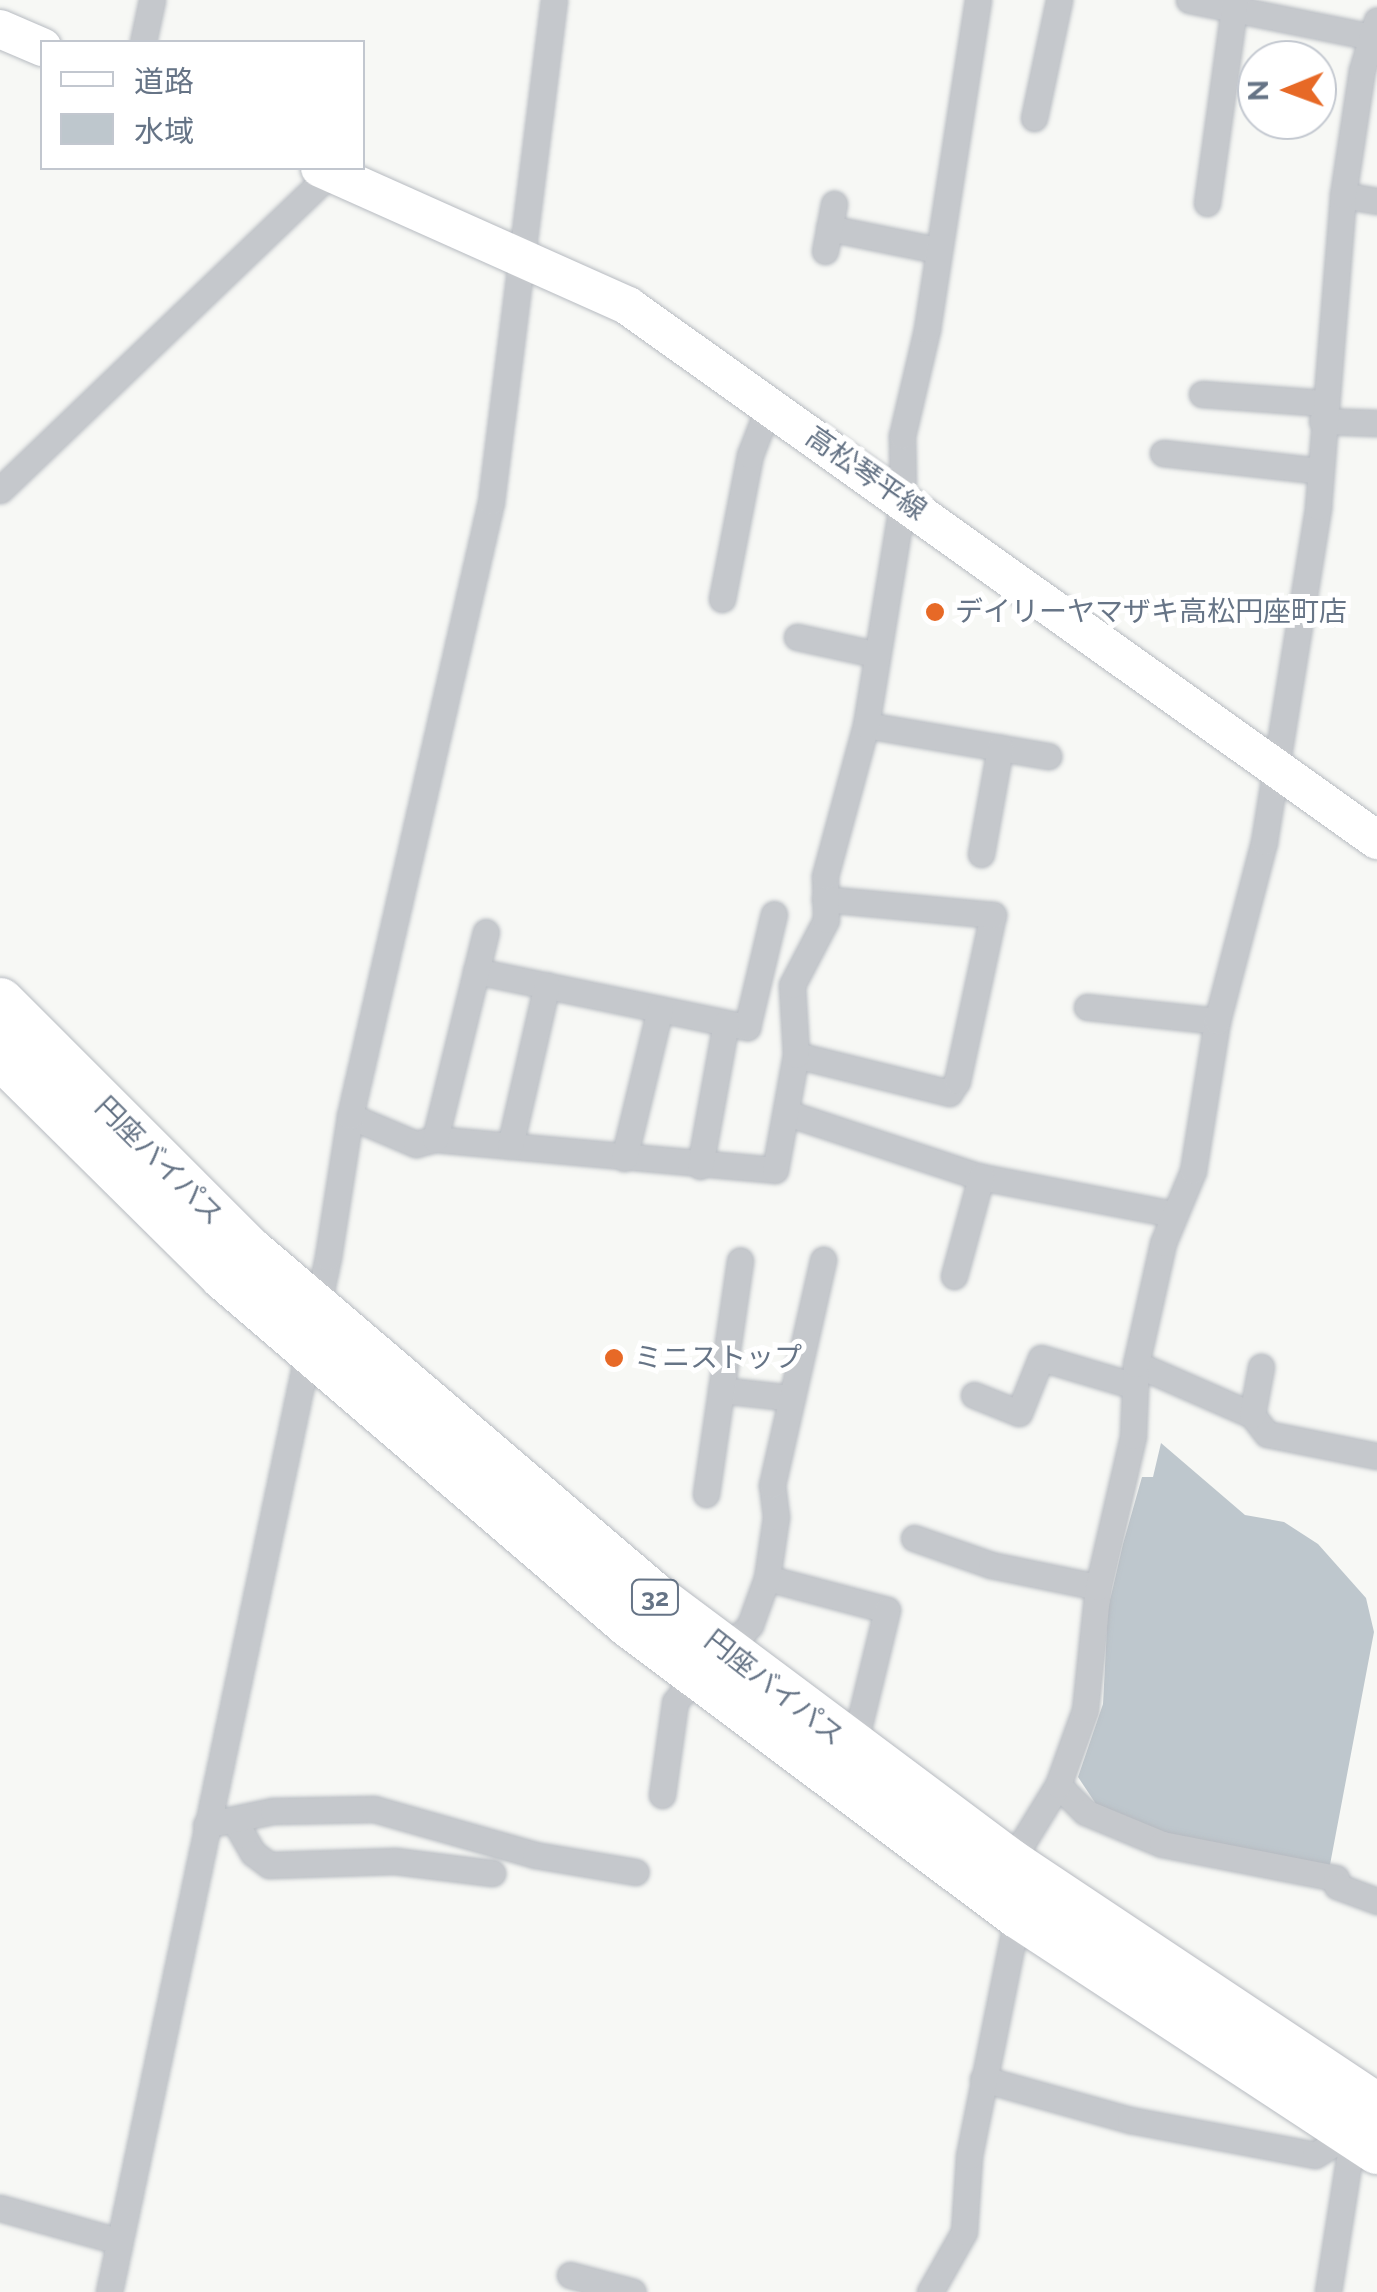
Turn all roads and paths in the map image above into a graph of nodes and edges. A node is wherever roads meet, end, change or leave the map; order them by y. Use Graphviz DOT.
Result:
graph roads {
  1 [pos="152,0"];
  2 [pos="554,0"];
  3 [pos="978,0"];
  4 [pos="1059,0"];
  5 [pos="1189,0"];
  6 [pos="1234,5"];
  7 [pos="0,29"];
  8 [pos="1376,32"];
  9 [pos="143,40"];
  10 [pos="40,47"];
  11 [pos="1034,118"];
  12 [pos="326,170"];
  13 [pos="1344,195"];
  14 [pos="1377,201"];
  15 [pos="1207,204"];
  16 [pos="830,228"];
  17 [pos="937,250"];
  18 [pos="525,256"];
  19 [pos="1202,394"];
  20 [pos="769,406"];
  21 [pos="1323,412"];
  22 [pos="1377,424"];
  23 [pos="1163,453"];
  24 [pos="1320,471"];
  25 [pos="0,490"];
  26 [pos="903,499"];
  27 [pos="722,599"];
  28 [pos="797,636"];
  29 [pos="874,654"];
  30 [pos="866,725"];
  31 [pos="1000,748"];
  32 [pos="1048,756"];
  33 [pos="1277,766"];
  34 [pos="1377,840"];
  35 [pos="981,854"];
  36 [pos="825,898"];
  37 [pos="774,914"];
  38 [pos="486,932"];
  39 [pos="476,970"];
  40 [pos="547,985"];
  41 [pos="0,1002"];
  42 [pos="1087,1008"];
  43 [pos="660,1009"];
  44 [pos="726,1022"];
  45 [pos="1217,1022"];
  46 [pos="0,1054"];
  47 [pos="796,1055"];
  48 [pos="786,1114"];
  49 [pos="350,1116"];
  50 [pos="435,1139"];
  51 [pos="510,1146"];
  52 [pos="624,1158"];
  53 [pos="700,1166"];
  54 [pos="981,1177"];
  55 [pos="1173,1214"];
  56 [pos="740,1260"];
  57 [pos="823,1260"];
  58 [pos="954,1276"];
  59 [pos="312,1330"];
  60 [pos="1261,1367"];
  61 [pos="1136,1375"];
  62 [pos="722,1390"];
  63 [pos="974,1394"];
  64 [pos="792,1398"];
  65 [pos="1252,1415"];
  66 [pos="1377,1456"];
  67 [pos="706,1494"];
  68 [pos="914,1538"];
  69 [pos="767,1578"];
  70 [pos="1098,1588"];
  71 [pos="711,1663"];
  72 [pos="853,1749"];
  73 [pos="1058,1785"];
  74 [pos="662,1795"];
  75 [pos="234,1820"];
  76 [pos="206,1825"];
  77 [pos="1010,1863"];
  78 [pos="492,1872"];
  79 [pos="636,1872"];
  80 [pos="1377,1901"];
  81 [pos="1018,1914"];
  82 [pos="984,2079"];
  83 [pos="1369,2124"];
  84 [pos="0,2208"];
  85 [pos="118,2242"];
  86 [pos="570,2275"];
  87 [pos="108,2292"];
  88 [pos="633,2292"];
  89 [pos="930,2292"];
  90 [pos="1328,2292"];
  1 -- 9 [label="street"];
  2 -- 18 [label="street"];
  3 -- 17 [label="street"];
  4 -- 11 [label="street"];
  5 -- 6 [label="street"];
  6 -- 8 [label="street"];
  6 -- 15 [label="street"];
  7 -- 10 [label="main road"];
  8 -- 13 [label="street"];
  12 -- 18 [label="main road, 高松琴平線"];
  12 -- 25 [label="street"];
  13 -- 14 [label="street"];
  13 -- 21 [label="street"];
  16 -- 17 [label="street"];
  17 -- 26 [label="street"];
  18 -- 20 [label="main road, 高松琴平線"];
  18 -- 49 [label="street"];
  19 -- 21 [label="street"];
  20 -- 26 [label="main road, 高松琴平線"];
  20 -- 27 [label="street"];
  21 -- 22 [label="street"];
  21 -- 24 [label="street"];
  23 -- 24 [label="street"];
  24 -- 33 [label="street"];
  26 -- 29 [label="street"];
  26 -- 33 [label="main road, 高松琴平線"];
  28 -- 29 [label="street"];
  29 -- 30 [label="street"];
  30 -- 31 [label="street"];
  30 -- 36 [label="street"];
  31 -- 32 [label="street"];
  31 -- 35 [label="street"];
  33 -- 34 [label="main road, 高松琴平線"];
  33 -- 45 [label="street"];
  36 -- 47 [label="street"];
  36 -- 47 [label="street"];
  37 -- 44 [label="street"];
  38 -- 39 [label="street"];
  39 -- 40 [label="street"];
  39 -- 50 [label="street"];
  40 -- 43 [label="street"];
  40 -- 51 [label="street"];
  41 -- 59 [label="highway, 円座バイパス / 32"];
  42 -- 45 [label="street"];
  43 -- 44 [label="street"];
  43 -- 52 [label="street"];
  44 -- 53 [label="street"];
  45 -- 55 [label="street"];
  46 -- 59 [label="highway, 円座バイパス / 32"];
  47 -- 48 [label="street"];
  48 -- 53 [label="street"];
  48 -- 54 [label="street"];
  49 -- 50 [label="street"];
  49 -- 59 [label="street"];
  50 -- 51 [label="street"];
  51 -- 52 [label="street"];
  52 -- 53 [label="street"];
  54 -- 55 [label="street"];
  54 -- 58 [label="street"];
  55 -- 61 [label="street"];
  56 -- 62 [label="street"];
  57 -- 64 [label="street"];
  59 -- 71 [label="highway, 円座バイパス / 32"];
  59 -- 76 [label="street"];
  60 -- 65 [label="street"];
  61 -- 63 [label="street"];
  61 -- 65 [label="street"];
  61 -- 70 [label="street"];
  62 -- 64 [label="street"];
  62 -- 67 [label="street"];
  64 -- 69 [label="street"];
  65 -- 66 [label="street"];
  68 -- 70 [label="street"];
  69 -- 71 [label="street"];
  69 -- 72 [label="street"];
  70 -- 73 [label="street"];
  71 -- 72 [label="highway, 円座バイパス / 32"];
  71 -- 74 [label="street"];
  71 -- 81 [label="highway, 円座バイパス / 32"];
  72 -- 77 [label="highway, 円座バイパス / 32"];
  73 -- 77 [label="street"];
  73 -- 80 [label="street"];
  75 -- 76 [label="street"];
  75 -- 78 [label="street"];
  75 -- 79 [label="street"];
  76 -- 85 [label="street"];
  77 -- 81 [label="street"];
  77 -- 83 [label="highway, 円座バイパス / 32"];
  81 -- 82 [label="street"];
  81 -- 83 [label="highway, 円座バイパス / 32"];
  82 -- 83 [label="street"];
  82 -- 89 [label="street"];
  83 -- 90 [label="street"];
  84 -- 85 [label="street"];
  85 -- 87 [label="street"];
  86 -- 88 [label="street"];
}
